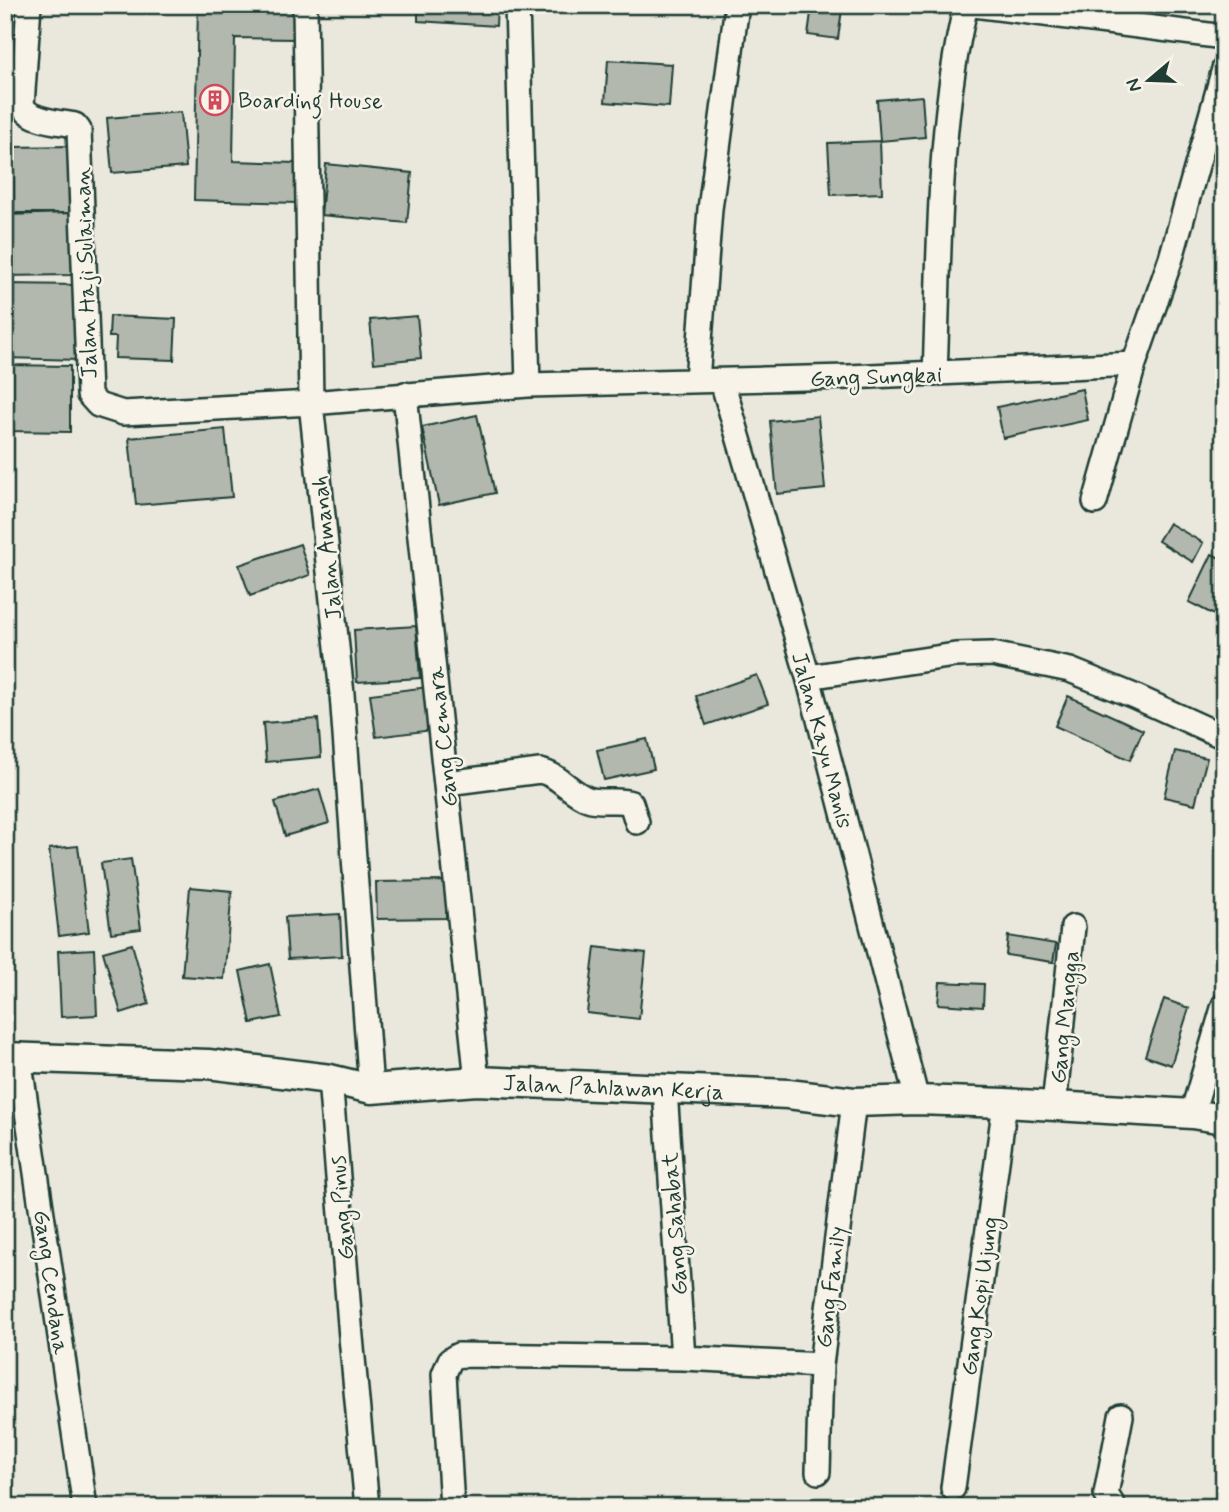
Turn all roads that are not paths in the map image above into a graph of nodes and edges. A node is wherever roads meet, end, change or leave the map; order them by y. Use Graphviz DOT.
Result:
graph roads {
  1 [pos="29,5"];
  2 [pos="305,5"];
  3 [pos="517,5"];
  4 [pos="737,5"];
  5 [pos="966,5"];
  6 [pos="974,5"];
  7 [pos="1224,37"];
  8 [pos="1224,69"];
  9 [pos="1134,364"];
  10 [pos="935,374"];
  11 [pos="698,381"];
  12 [pos="722,381"];
  13 [pos="528,384"];
  14 [pos="405,394"];
  15 [pos="311,403"];
  16 [pos="1095,502"];
  17 [pos="808,677"];
  18 [pos="1224,737"];
  19 [pos="447,783"];
  20 [pos="637,822"];
  21 [pos="1073,927"];
  22 [pos="1224,1005"];
  23 [pos="12,1057"];
  24 [pos="330,1079"];
  25 [pos="477,1081"];
  26 [pos="371,1089"];
  27 [pos="665,1090"];
  28 [pos="917,1100"];
  29 [pos="854,1102"];
  30 [pos="1005,1103"];
  31 [pos="1054,1106"];
  32 [pos="1192,1114"];
  33 [pos="1224,1119"];
  34 [pos="683,1358"];
  35 [pos="821,1365"];
  36 [pos="1121,1416"];
  37 [pos="818,1472"];
  38 [pos="953,1488"];
  39 [pos="86,1507"];
  40 [pos="368,1507"];
  41 [pos="452,1507"];
  42 [pos="1114,1507"];
  1 -- 15 [label="street, Jalan Haji Sulaiman"];
  2 -- 15 [label="street, Jalan Amanah"];
  3 -- 13 [label="street"];
  4 -- 11 [label="street"];
  5 -- 10 [label="street"];
  6 -- 7 [label="street"];
  8 -- 9 [label="street"];
  9 -- 10 [label="street, Gang Sungkai"];
  9 -- 16 [label="street"];
  10 -- 12 [label="street, Gang Sungkai"];
  11 -- 12 [label="street, Gang Sungkai"];
  11 -- 13 [label="street, Gang Sungkai"];
  12 -- 17 [label="street, Jalan Kayu Manis"];
  13 -- 14 [label="street, Gang Sungkai"];
  14 -- 15 [label="street, Gang Sungkai"];
  14 -- 19 [label="street, Gang Cemara"];
  15 -- 26 [label="street, Jalan Amanah"];
  17 -- 18 [label="street"];
  17 -- 28 [label="street, Jalan Kayu Manis"];
  19 -- 20 [label="street"];
  19 -- 25 [label="street, Gang Cemara"];
  21 -- 31 [label="street, Gang Mangga"];
  22 -- 32 [label="street"];
  23 -- 24 [label="street, Jalan Pahlawan Kerja"];
  23 -- 39 [label="street, Gang Cendana"];
  24 -- 26 [label="street, Jalan Pahlawan Kerja"];
  24 -- 40 [label="street, Gang Pinus"];
  25 -- 26 [label="street, Jalan Pahlawan Kerja"];
  25 -- 27 [label="street, Jalan Pahlawan Kerja"];
  27 -- 29 [label="street, Jalan Pahlawan Kerja"];
  27 -- 34 [label="street, Gang Sahabat"];
  28 -- 29 [label="street, Jalan Pahlawan Kerja"];
  28 -- 30 [label="street, Jalan Pahlawan Kerja"];
  29 -- 35 [label="street, Gang Family"];
  30 -- 31 [label="street, Jalan Pahlawan Kerja"];
  30 -- 38 [label="street, Gang Kopi Ujung"];
  31 -- 32 [label="street, Jalan Pahlawan Kerja"];
  32 -- 33 [label="street, Jalan Pahlawan Kerja"];
  34 -- 35 [label="street"];
  34 -- 41 [label="street"];
  35 -- 37 [label="street, Gang Family"];
  36 -- 42 [label="street"];
}
